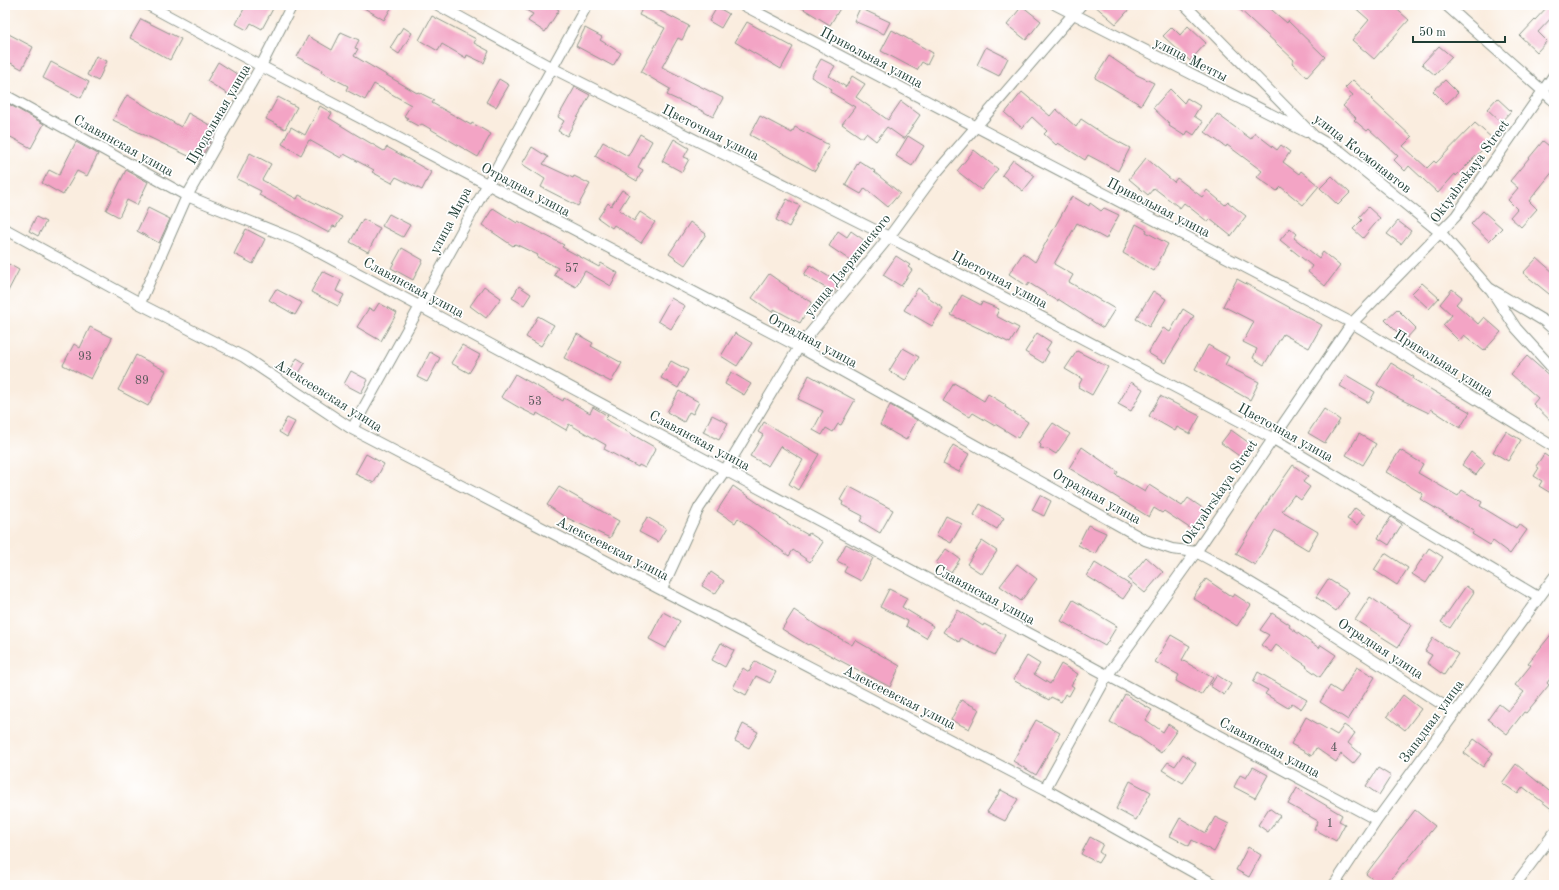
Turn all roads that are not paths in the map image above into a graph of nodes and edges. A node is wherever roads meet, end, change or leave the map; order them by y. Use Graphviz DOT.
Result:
graph roads {
  1 [pos="148,5"];
  2 [pos="292,5"];
  3 [pos="438,5"];
  4 [pos="586,5"];
  5 [pos="743,5"];
  6 [pos="1056,5"];
  7 [pos="1081,5"];
  8 [pos="1186,5"];
  9 [pos="1446,5"];
  10 [pos="1073,14"];
  11 [pos="261,66"];
  12 [pos="552,68"];
  13 [pos="1554,75"];
  14 [pos="1543,90"];
  15 [pos="5,95"];
  16 [pos="1554,101"];
  17 [pos="976,127"];
  18 [pos="1314,136"];
  19 [pos="486,184"];
  20 [pos="186,196"];
  21 [pos="5,229"];
  22 [pos="1441,233"];
  23 [pos="889,237"];
  24 [pos="1489,288"];
  25 [pos="140,303"];
  26 [pos="420,306"];
  27 [pos="1352,323"];
  28 [pos="1554,330"];
  29 [pos="799,348"];
  30 [pos="1554,370"];
  31 [pos="352,429"];
  32 [pos="1272,438"];
  33 [pos="1554,447"];
  34 [pos="725,470"];
  35 [pos="1196,552"];
  36 [pos="1554,577"];
  37 [pos="662,590"];
  38 [pos="1538,597"];
  39 [pos="1107,676"];
  40 [pos="1454,712"];
  41 [pos="1045,789"];
  42 [pos="1377,820"];
  43 [pos="1554,833"];
  44 [pos="1216,885"];
  45 [pos="1334,885"];
  46 [pos="1515,885"];
  1 -- 11 [label="street, Отрадная улица"];
  2 -- 11 [label="street, Продольная улица"];
  3 -- 12 [label="street, Цветочная улица"];
  4 -- 12 [label="street, улица Мира"];
  5 -- 17 [label="street, Привольная улица"];
  6 -- 10 [label="street, улица Мечты"];
  7 -- 10 [label="street, улица Дзержинского"];
  8 -- 18 [label="street, улица Космонавтов"];
  9 -- 14 [label="street"];
  10 -- 17 [label="street, улица Дзержинского"];
  10 -- 18 [label="street, улица Мечты"];
  11 -- 19 [label="street, Отрадная улица"];
  11 -- 20 [label="street, Продольная улица"];
  12 -- 19 [label="street, улица Мира"];
  12 -- 23 [label="street, Цветочная улица"];
  13 -- 14 [label="street, Oktyabrskaya Street"];
  14 -- 16 [label="street"];
  14 -- 22 [label="street, Oktyabrskaya Street"];
  15 -- 20 [label="street, Славянская улица"];
  17 -- 23 [label="street, улица Дзержинского"];
  17 -- 27 [label="street, Привольная улица"];
  18 -- 22 [label="street, улица Космонавтов"];
  19 -- 26 [label="street, улица Мира"];
  19 -- 29 [label="street, Отрадная улица"];
  20 -- 25 [label="street, Продольная улица"];
  20 -- 26 [label="street, Славянская улица"];
  21 -- 25 [label="street, Алексеевская улица"];
  22 -- 24 [label="street, улица Космонавтов"];
  22 -- 27 [label="street, Oktyabrskaya Street"];
  23 -- 29 [label="street, улица Дзержинского"];
  23 -- 32 [label="street, Цветочная улица"];
  24 -- 28 [label="street, улица Космонавтов"];
  24 -- 30 [label="street, улица Космонавтов"];
  25 -- 31 [label="street, Алексеевская улица"];
  26 -- 31 [label="street, улица Мира"];
  26 -- 34 [label="street, Славянская улица"];
  27 -- 32 [label="street, Oktyabrskaya Street"];
  27 -- 33 [label="street, Привольная улица"];
  29 -- 34 [label="street, улица Дзержинского"];
  29 -- 35 [label="street, Отрадная улица"];
  31 -- 37 [label="street, Алексеевская улица"];
  32 -- 35 [label="street, Oktyabrskaya Street"];
  32 -- 38 [label="street, Цветочная улица"];
  34 -- 37 [label="street, улица Дзержинского"];
  34 -- 39 [label="street, Славянская улица"];
  35 -- 39 [label="street, Oktyabrskaya Street"];
  35 -- 40 [label="street, Отрадная улица"];
  36 -- 38 [label="street, Западная улица"];
  37 -- 41 [label="street, Алексеевская улица"];
  38 -- 40 [label="street, Западная улица"];
  39 -- 41 [label="street, Oktyabrskaya Street"];
  39 -- 42 [label="street, Славянская улица"];
  40 -- 42 [label="street, Западная улица"];
  41 -- 44 [label="street, Алексеевская улица"];
  42 -- 45 [label="street, Западная улица"];
  43 -- 46 [label="street"];
}
